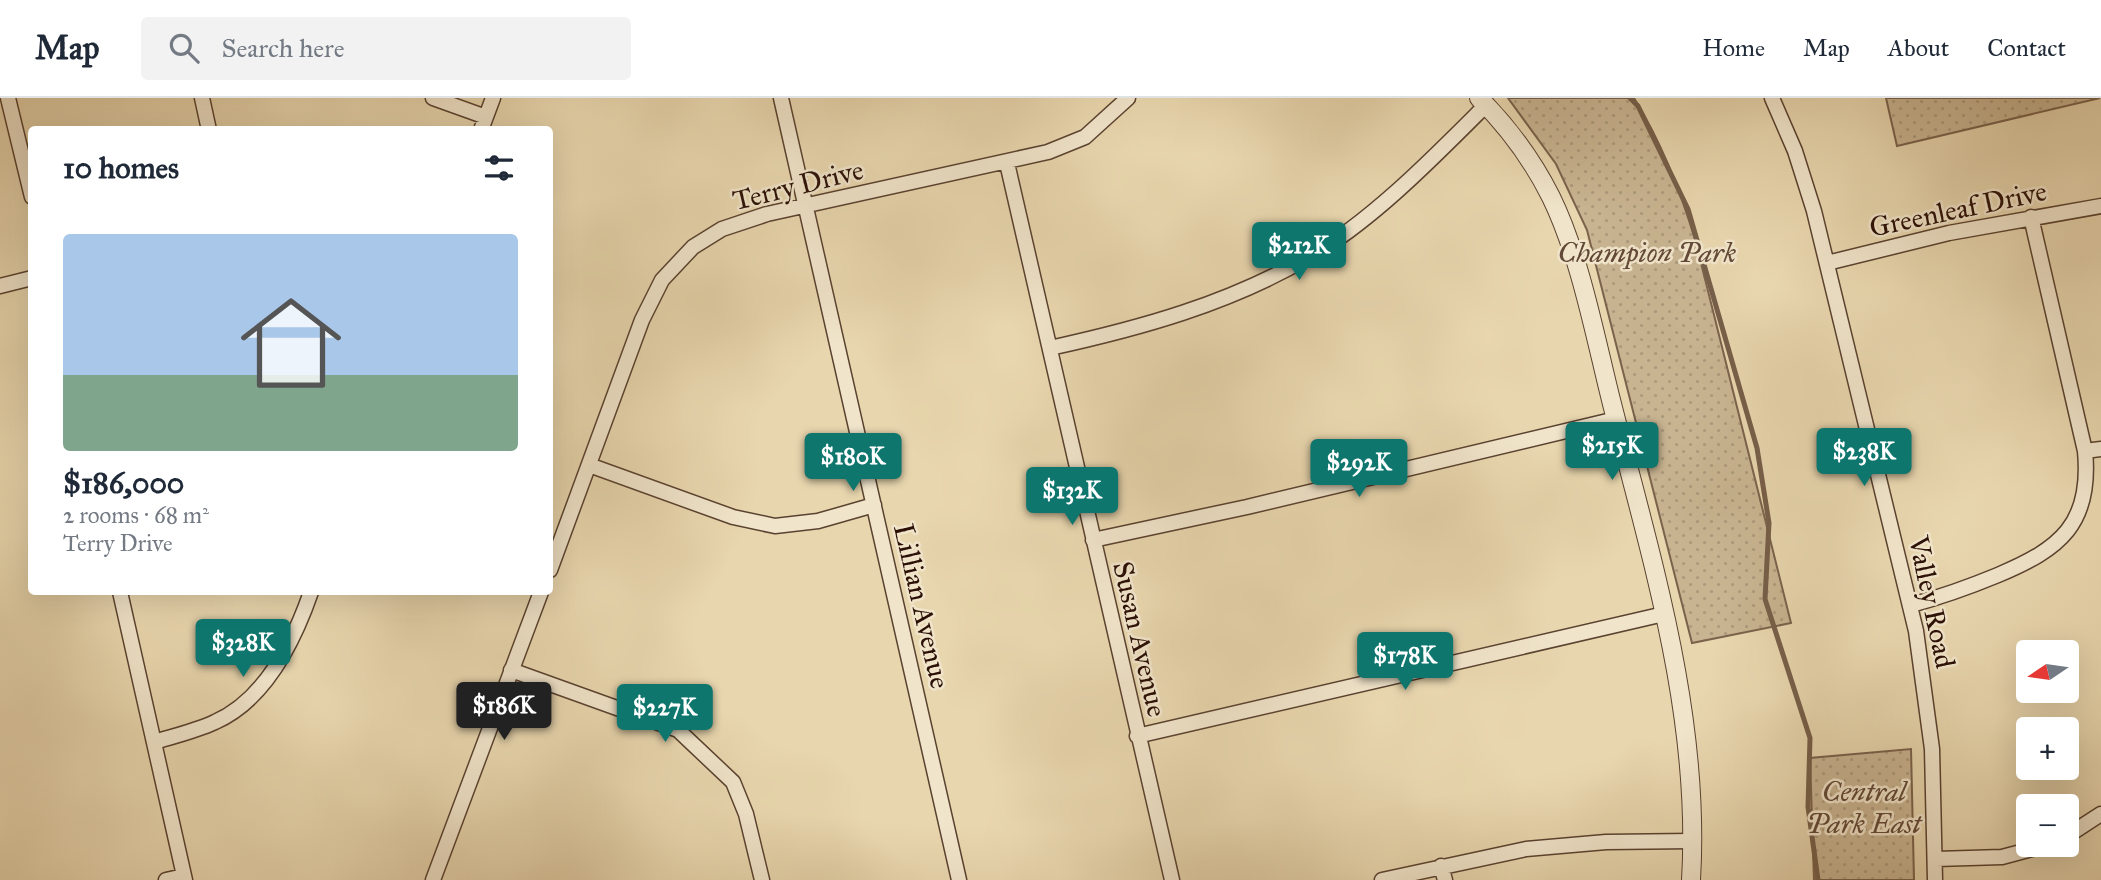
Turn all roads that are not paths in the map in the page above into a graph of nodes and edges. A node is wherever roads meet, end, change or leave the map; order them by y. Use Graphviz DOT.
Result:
graph roads {
  1 [pos="9,98"];
  2 [pos="202,98"];
  3 [pos="433,98"];
  4 [pos="493,98"];
  5 [pos="781,98"];
  6 [pos="1128,98"];
  7 [pos="1772,98"];
  8 [pos="1483,102"];
  9 [pos="484,123"];
  10 [pos="208,126"];
  11 [pos="1007,163"];
  12 [pos="28,180"];
  13 [pos="805,206"];
  14 [pos="2101,206"];
  15 [pos="2031,217"];
  16 [pos="1826,263"];
  17 [pos="28,279"];
  18 [pos="0,286"];
  19 [pos="1050,348"];
  20 [pos="1616,419"];
  21 [pos="2101,449"];
  22 [pos="2085,451"];
  23 [pos="589,465"];
  24 [pos="874,505"];
  25 [pos="1093,540"];
  26 [pos="553,562"];
  27 [pos="121,595"];
  28 [pos="310,595"];
  29 [pos="540,595"];
  30 [pos="1911,605"];
  31 [pos="1664,614"];
  32 [pos="511,670"];
  33 [pos="1137,736"];
  34 [pos="154,742"];
  35 [pos="2101,814"];
  36 [pos="2079,828"];
  37 [pos="1693,841"];
  38 [pos="2016,853"];
  39 [pos="1936,859"];
  40 [pos="1443,873"];
  41 [pos="184,878"];
  42 [pos="438,879"];
  43 [pos="166,880"];
  44 [pos="762,880"];
  45 [pos="959,880"];
  46 [pos="1172,880"];
  47 [pos="1382,880"];
  48 [pos="1691,880"];
  49 [pos="1935,880"];
  1 -- 12 [label="street"];
  2 -- 10 [label="street"];
  3 -- 9 [label="street"];
  4 -- 9 [label="street"];
  5 -- 13 [label="street, Lillian Avenue"];
  6 -- 11 [label="street, Terry Drive"];
  7 -- 16 [label="street, Valley Road"];
  8 -- 19 [label="street"];
  8 -- 20 [label="street"];
  11 -- 13 [label="street, Terry Drive"];
  11 -- 19 [label="street, Susan Avenue"];
  13 -- 23 [label="street, Terry Drive"];
  13 -- 24 [label="street, Lillian Avenue"];
  14 -- 15 [label="street, Greenleaf Drive"];
  15 -- 16 [label="street, Greenleaf Drive"];
  15 -- 22 [label="street"];
  16 -- 30 [label="street, Valley Road"];
  17 -- 18 [label="street"];
  19 -- 25 [label="street, Susan Avenue"];
  20 -- 25 [label="street"];
  20 -- 31 [label="street"];
  21 -- 22 [label="street"];
  22 -- 30 [label="street"];
  23 -- 24 [label="street"];
  23 -- 26 [label="street, Terry Drive"];
  24 -- 45 [label="street, Lillian Avenue"];
  25 -- 33 [label="street, Susan Avenue"];
  27 -- 34 [label="street"];
  28 -- 34 [label="street"];
  29 -- 32 [label="street"];
  30 -- 39 [label="street, Valley Road"];
  31 -- 33 [label="street"];
  31 -- 37 [label="street"];
  32 -- 42 [label="street"];
  32 -- 44 [label="street"];
  33 -- 46 [label="street, Susan Avenue"];
  34 -- 41 [label="street"];
  35 -- 36 [label="street"];
  37 -- 40 [label="street"];
  37 -- 48 [label="street"];
  38 -- 39 [label="street"];
  39 -- 49 [label="street, Valley Road"];
  40 -- 47 [label="street"];
  41 -- 43 [label="street"];
}
